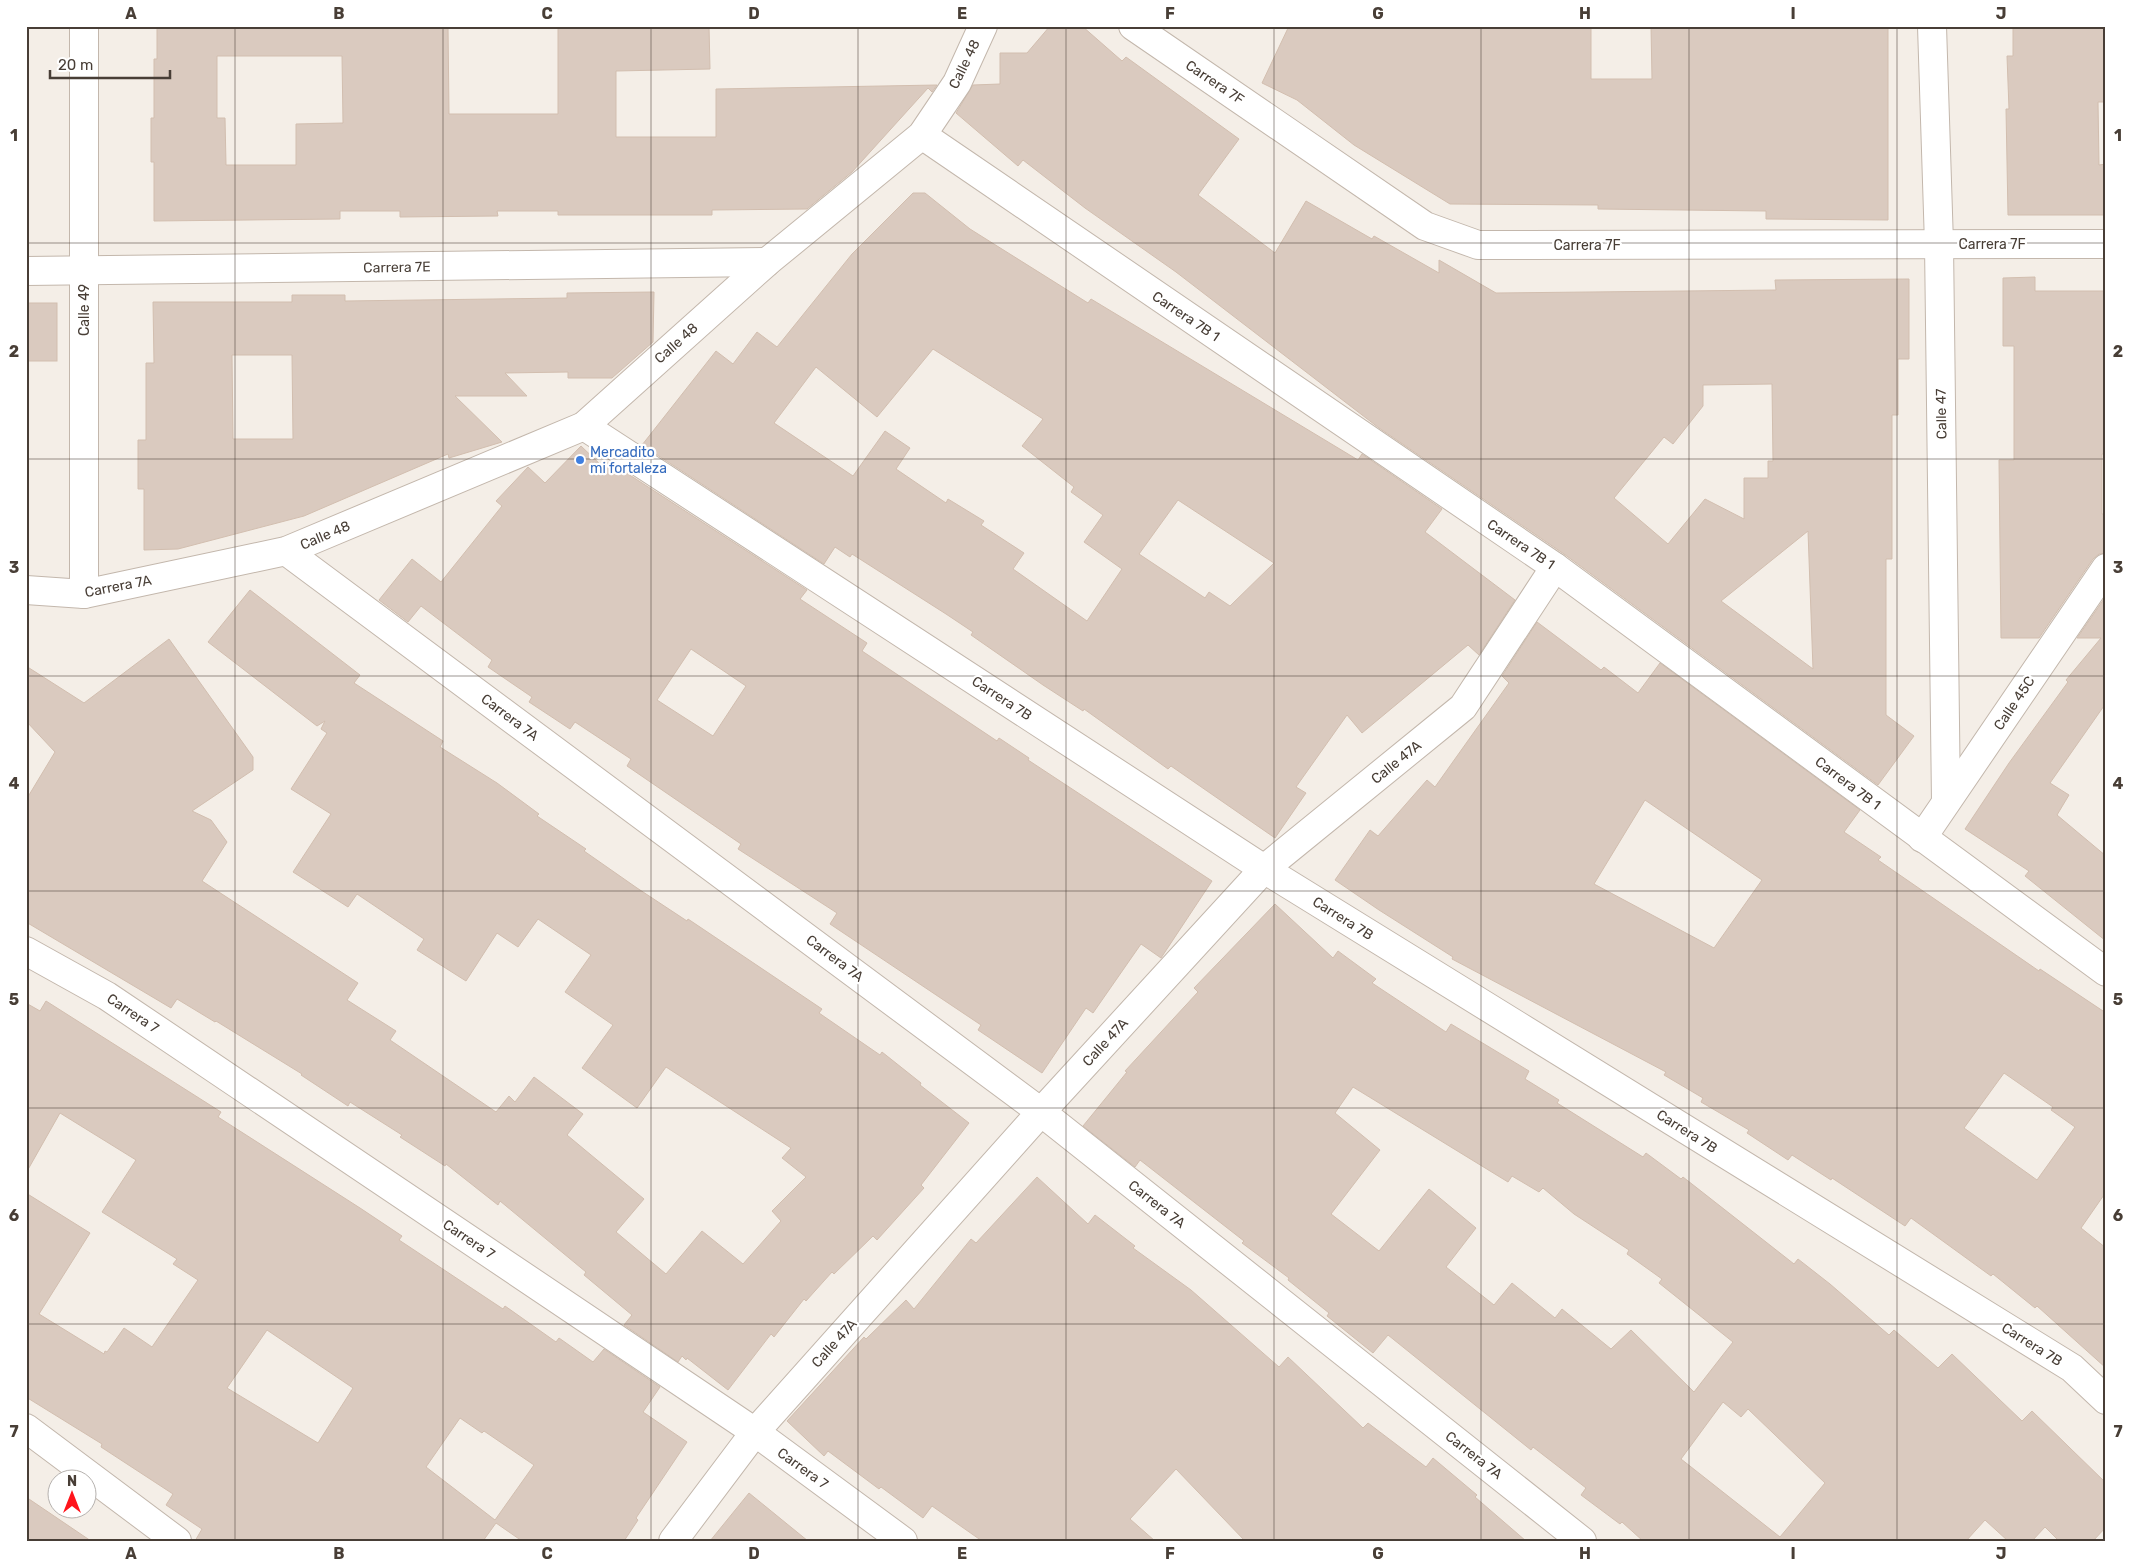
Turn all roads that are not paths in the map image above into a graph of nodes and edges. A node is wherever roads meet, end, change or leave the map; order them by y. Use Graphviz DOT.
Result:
graph roads {
  1 [pos="84,26"];
  2 [pos="983,26"];
  3 [pos="1133,26"];
  4 [pos="1932,26"];
  5 [pos="922,135"];
  6 [pos="1939,244"];
  7 [pos="2106,244"];
  8 [pos="767,262"];
  9 [pos="26,271"];
  10 [pos="84,271"];
  11 [pos="584,426"];
  12 [pos="286,552"];
  13 [pos="1555,567"];
  14 [pos="2106,568"];
  15 [pos="26,590"];
  16 [pos="84,594"];
  17 [pos="1946,802"];
  18 [pos="1922,838"];
  19 [pos="1264,869"];
  20 [pos="26,951"];
  21 [pos="2106,972"];
  22 [pos="1041,1112"];
  23 [pos="2106,1400"];
  24 [pos="26,1428"];
  25 [pos="755,1432"];
  26 [pos="177,1541"];
  27 [pos="673,1541"];
  28 [pos="902,1541"];
  29 [pos="1582,1541"];
  1 -- 10 [label="street, Calle 49"];
  2 -- 5 [label="street, Calle 48"];
  3 -- 6 [label="street, Carrera 7F"];
  4 -- 6 [label="street, Calle 47"];
  5 -- 8 [label="street, Calle 48"];
  5 -- 13 [label="street, Carrera 7B 1"];
  6 -- 7 [label="street, Carrera 7F"];
  6 -- 17 [label="street, Calle 47"];
  8 -- 10 [label="street, Carrera 7E"];
  8 -- 11 [label="street, Calle 48"];
  9 -- 10 [label="street, Carrera 7E"];
  10 -- 16 [label="street, Calle 49"];
  11 -- 12 [label="street, Calle 48"];
  11 -- 19 [label="street, Carrera 7B"];
  12 -- 16 [label="street, Carrera 7A"];
  12 -- 22 [label="street, Carrera 7A"];
  13 -- 18 [label="street, Carrera 7B 1"];
  13 -- 19 [label="street, Calle 47A"];
  14 -- 17 [label="street, Calle 45C"];
  15 -- 16 [label="street, Carrera 7A"];
  17 -- 18 [label="street, Calle 45C"];
  18 -- 21 [label="street, Carrera 7B 1"];
  19 -- 22 [label="street, Calle 47A"];
  19 -- 23 [label="street, Carrera 7B"];
  20 -- 25 [label="street, Carrera 7"];
  22 -- 25 [label="street, Calle 47A"];
  22 -- 29 [label="street, Carrera 7A"];
  24 -- 26 [label="street"];
  25 -- 27 [label="street, Calle 47A"];
  25 -- 28 [label="street, Carrera 7"];
}
